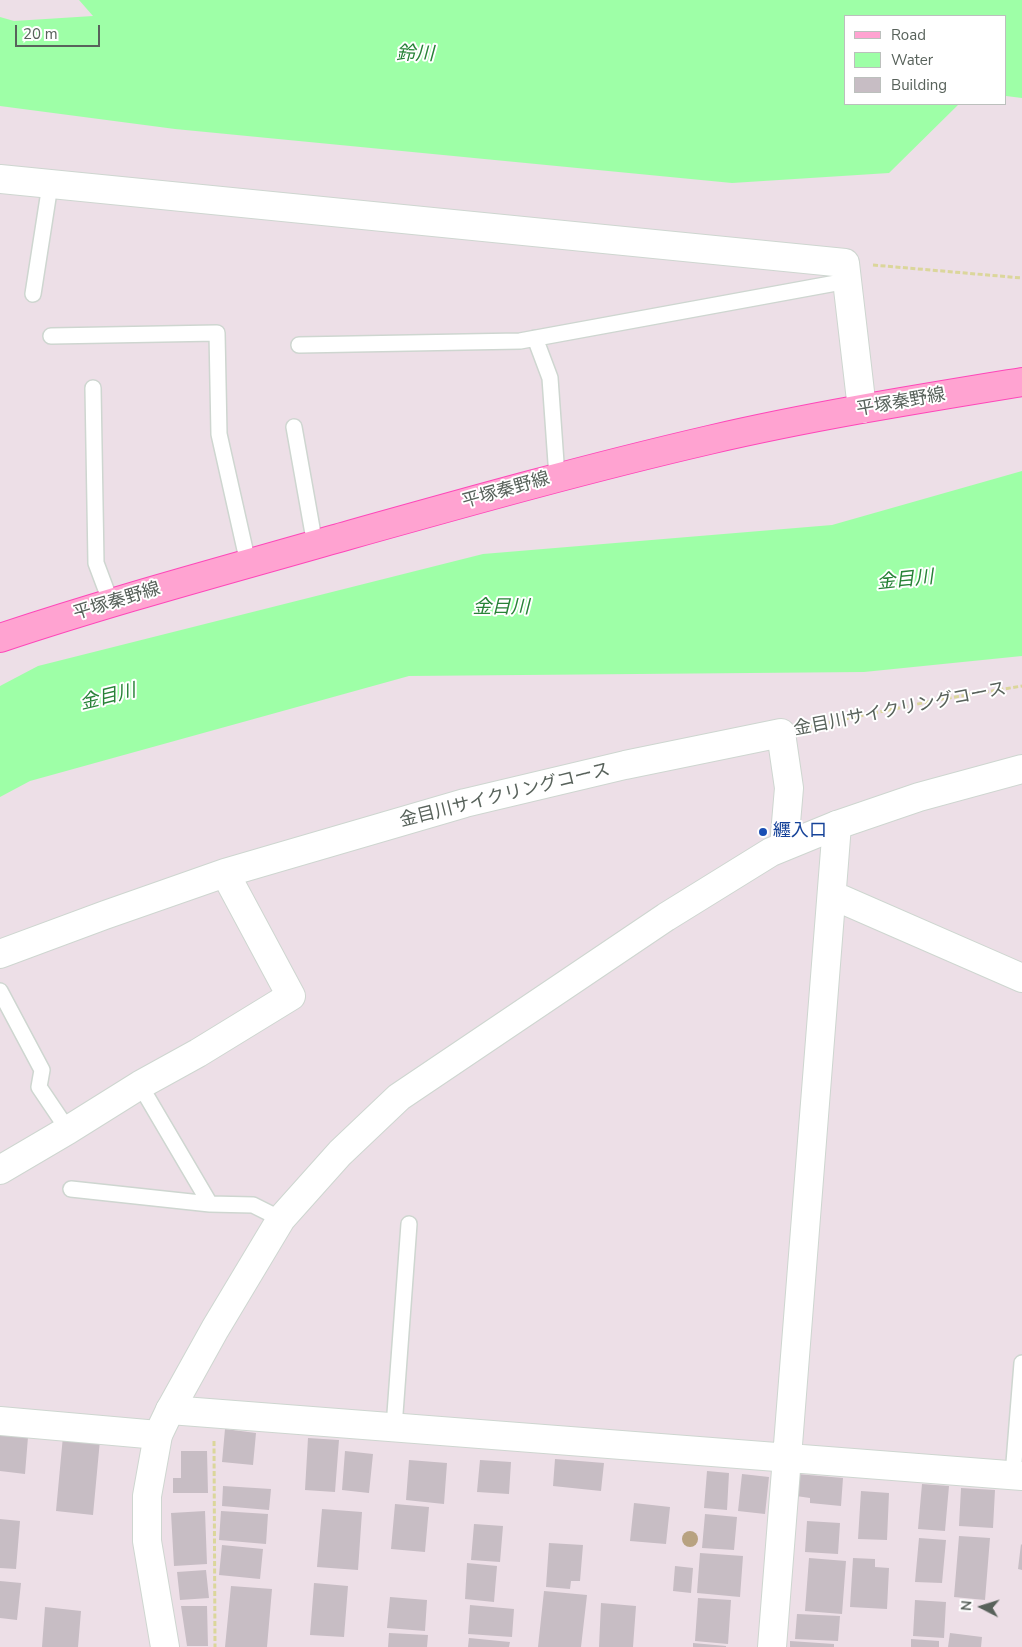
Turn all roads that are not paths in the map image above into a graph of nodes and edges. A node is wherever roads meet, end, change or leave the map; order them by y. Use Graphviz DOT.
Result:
graph roads {
  1 [pos="0,179"];
  2 [pos="50,185"];
  3 [pos="846,272"];
  4 [pos="33,294"];
  5 [pos="51,336"];
  6 [pos="535,338"];
  7 [pos="299,345"];
  8 [pos="1022,382"];
  9 [pos="93,388"];
  10 [pos="862,409"];
  11 [pos="294,427"];
  12 [pos="557,477"];
  13 [pos="315,545"];
  14 [pos="248,563"];
  15 [pos="111,603"];
  16 [pos="0,638"];
  17 [pos="1022,769"];
  18 [pos="837,825"];
  19 [pos="784,846"];
  20 [pos="225,874"];
  21 [pos="832,894"];
  22 [pos="0,954"];
  23 [pos="1022,978"];
  24 [pos="0,990"];
  25 [pos="5,1013"];
  26 [pos="140,1086"];
  27 [pos="68,1130"];
  28 [pos="0,1170"];
  29 [pos="71,1189"];
  30 [pos="210,1204"];
  31 [pos="281,1219"];
  32 [pos="409,1224"];
  33 [pos="1022,1363"];
  34 [pos="170,1410"];
  35 [pos="0,1420"];
  36 [pos="394,1427"];
  37 [pos="158,1435"];
  38 [pos="787,1458"];
  39 [pos="1018,1476"];
  40 [pos="165,1647"];
  41 [pos="772,1647"];
  1 -- 2 [label="street"];
  2 -- 3 [label="street"];
  2 -- 4 [label="lane"];
  3 -- 6 [label="lane"];
  3 -- 10 [label="street"];
  5 -- 14 [label="lane"];
  6 -- 7 [label="lane"];
  6 -- 12 [label="lane"];
  8 -- 10 [label="main road, 平塚秦野線"];
  9 -- 15 [label="lane"];
  10 -- 12 [label="main road, 平塚秦野線"];
  11 -- 13 [label="lane"];
  12 -- 13 [label="main road, 平塚秦野線"];
  13 -- 14 [label="main road, 平塚秦野線"];
  14 -- 15 [label="main road, 平塚秦野線"];
  15 -- 16 [label="main road, 平塚秦野線"];
  17 -- 18 [label="street"];
  18 -- 19 [label="street"];
  18 -- 21 [label="street"];
  19 -- 20 [label="street, 金目川サイクリングコース"];
  19 -- 31 [label="street"];
  20 -- 22 [label="street, 金目川サイクリングコース"];
  20 -- 26 [label="street"];
  21 -- 23 [label="street"];
  21 -- 38 [label="street"];
  24 -- 25 [label="lane"];
  25 -- 27 [label="lane"];
  26 -- 27 [label="street"];
  26 -- 30 [label="lane"];
  27 -- 28 [label="street"];
  29 -- 30 [label="lane"];
  30 -- 31 [label="lane"];
  31 -- 34 [label="street"];
  32 -- 36 [label="lane"];
  33 -- 39 [label="lane"];
  34 -- 36 [label="street"];
  34 -- 37 [label="street"];
  35 -- 37 [label="street"];
  36 -- 38 [label="street"];
  37 -- 40 [label="street"];
  38 -- 39 [label="street"];
  38 -- 41 [label="street"];
}
